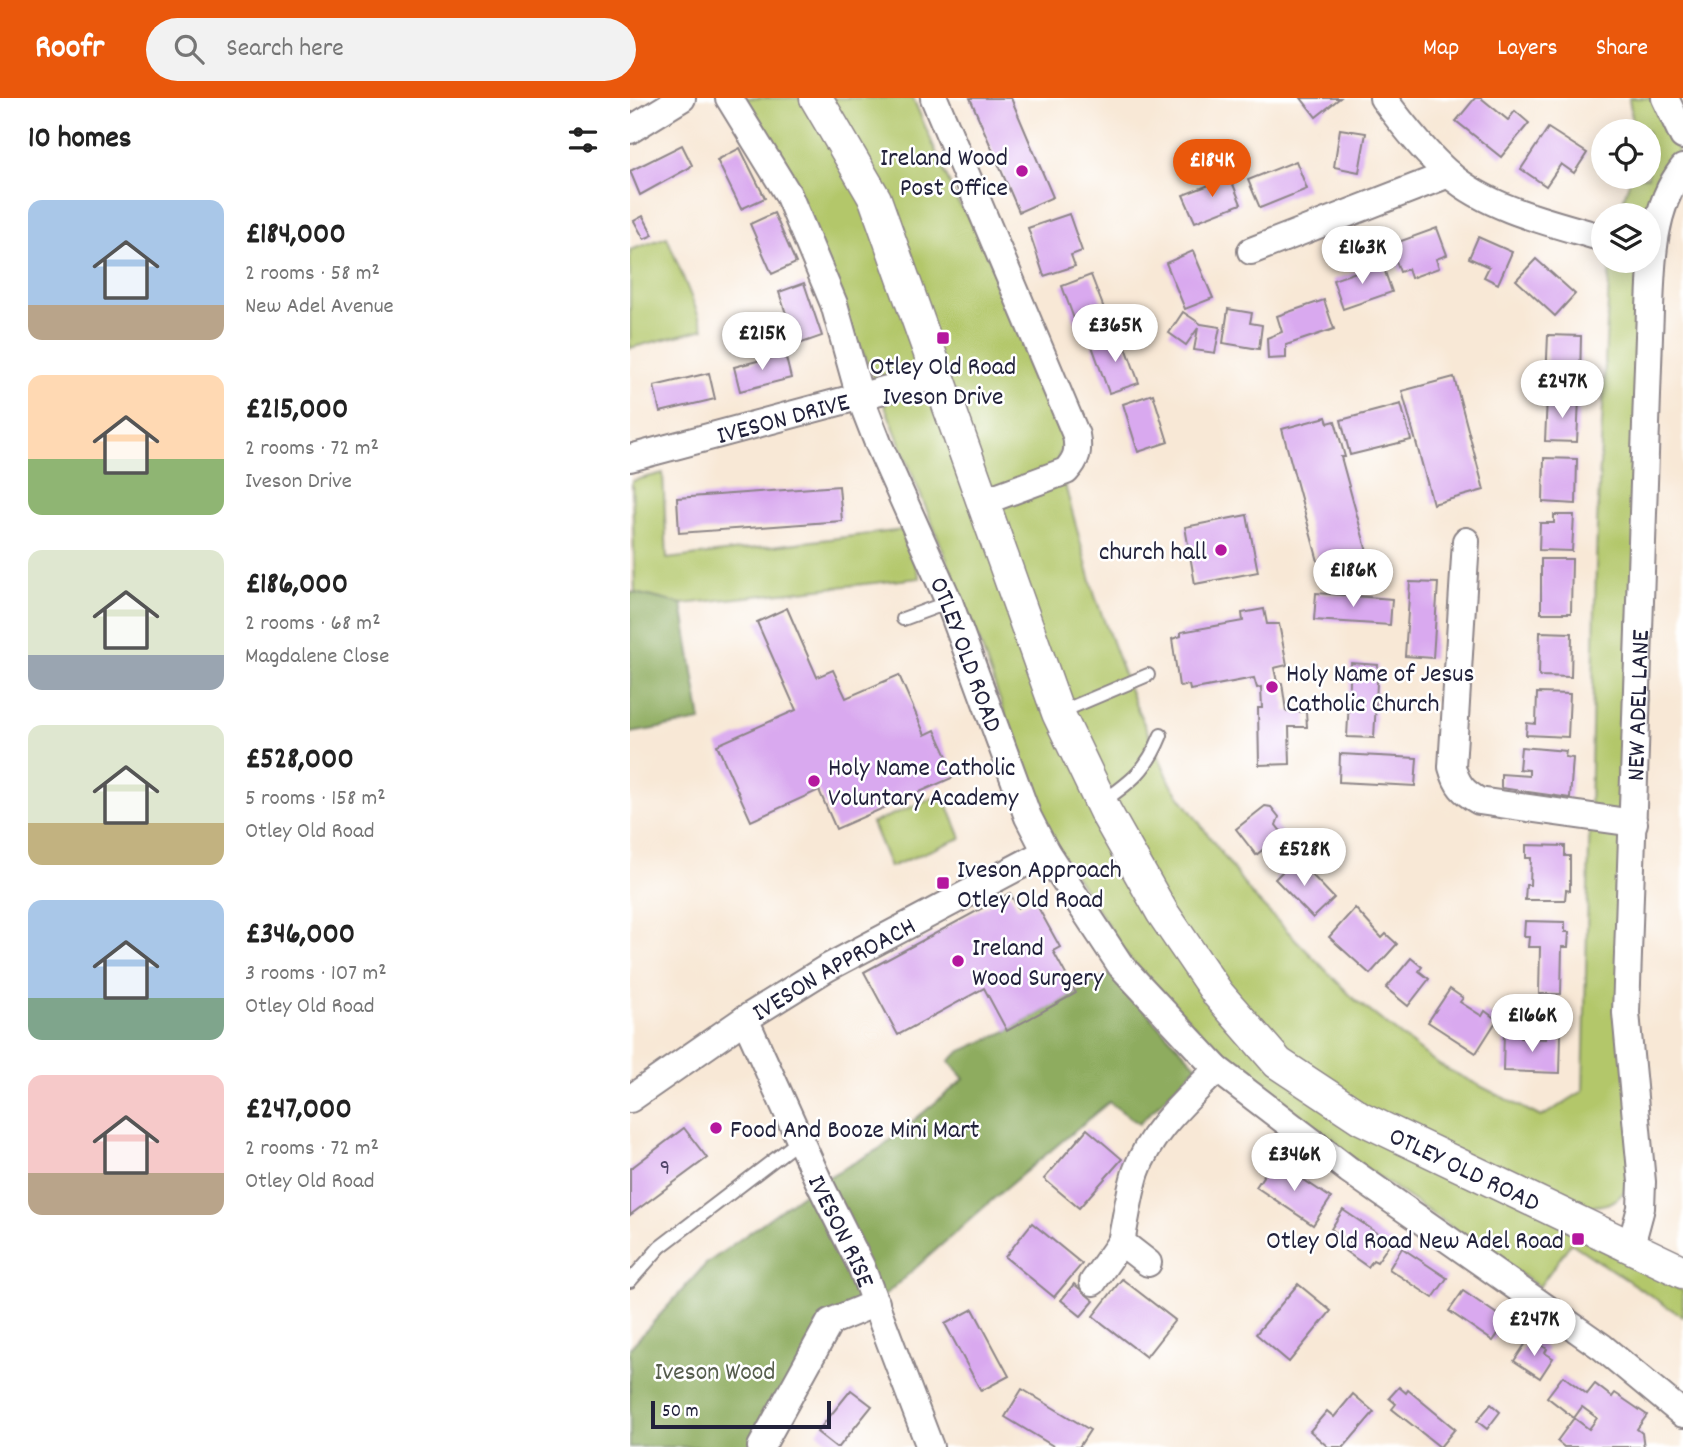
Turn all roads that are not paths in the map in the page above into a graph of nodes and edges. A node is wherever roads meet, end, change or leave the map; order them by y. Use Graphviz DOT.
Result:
graph roads {
  1 [pos="682,98"];
  2 [pos="729,98"];
  3 [pos="817,98"];
  4 [pos="934,98"];
  5 [pos="1382,98"];
  6 [pos="1665,98"];
  7 [pos="630,130"];
  8 [pos="1683,136"];
  9 [pos="1683,168"];
  10 [pos="1450,174"];
  11 [pos="1661,216"];
  12 [pos="1591,234"];
  13 [pos="1251,251"];
  14 [pos="1650,273"];
  15 [pos="936,376"];
  16 [pos="860,397"];
  17 [pos="630,458"];
  18 [pos="982,502"];
  19 [pos="1466,541"];
  20 [pos="949,602"];
  21 [pos="903,619"];
  22 [pos="1148,675"];
  23 [pos="1058,713"];
  24 [pos="1161,735"];
  25 [pos="1101,803"];
  26 [pos="1634,823"];
  27 [pos="1045,852"];
  28 [pos="745,1018"];
  29 [pos="1217,1069"];
  30 [pos="630,1099"];
  31 [pos="800,1140"];
  32 [pos="1121,1242"];
  33 [pos="1631,1245"];
  34 [pos="1148,1263"];
  35 [pos="1683,1272"];
  36 [pos="630,1281"];
  37 [pos="1093,1282"];
  38 [pos="876,1303"];
  39 [pos="1683,1414"];
  40 [pos="761,1447"];
  41 [pos="930,1447"];
  1 -- 7 [label="street"];
  2 -- 16 [label="street, OTLEY OLD ROAD"];
  3 -- 15 [label="street, OTLEY OLD ROAD"];
  4 -- 18 [label="street"];
  5 -- 10 [label="street"];
  6 -- 8 [label="street"];
  9 -- 11 [label="street, NEW ADEL LANE"];
  10 -- 12 [label="street"];
  10 -- 13 [label="street"];
  14 -- 26 [label="street, NEW ADEL LANE"];
  15 -- 16 [label="street, IVESON DRIVE"];
  15 -- 18 [label="street, OTLEY OLD ROAD"];
  16 -- 17 [label="street, IVESON DRIVE"];
  16 -- 20 [label="street, OTLEY OLD ROAD"];
  18 -- 23 [label="street, OTLEY OLD ROAD"];
  19 -- 26 [label="street"];
  20 -- 21 [label="lane"];
  20 -- 27 [label="street, OTLEY OLD ROAD"];
  22 -- 23 [label="lane"];
  23 -- 25 [label="street, OTLEY OLD ROAD"];
  24 -- 25 [label="lane"];
  25 -- 33 [label="street, OTLEY OLD ROAD"];
  26 -- 33 [label="street, NEW ADEL LANE"];
  27 -- 28 [label="street, IVESON APPROACH"];
  27 -- 29 [label="street, OTLEY OLD ROAD"];
  28 -- 30 [label="street, IVESON APPROACH"];
  28 -- 31 [label="street, IVESON RISE"];
  29 -- 32 [label="street"];
  29 -- 39 [label="street, OTLEY OLD ROAD"];
  31 -- 36 [label="lane"];
  31 -- 38 [label="street, IVESON RISE"];
  32 -- 34 [label="street"];
  32 -- 37 [label="street"];
  33 -- 35 [label="street, OTLEY OLD ROAD"];
  38 -- 40 [label="street"];
  38 -- 41 [label="street, IVESON RISE"];
}
